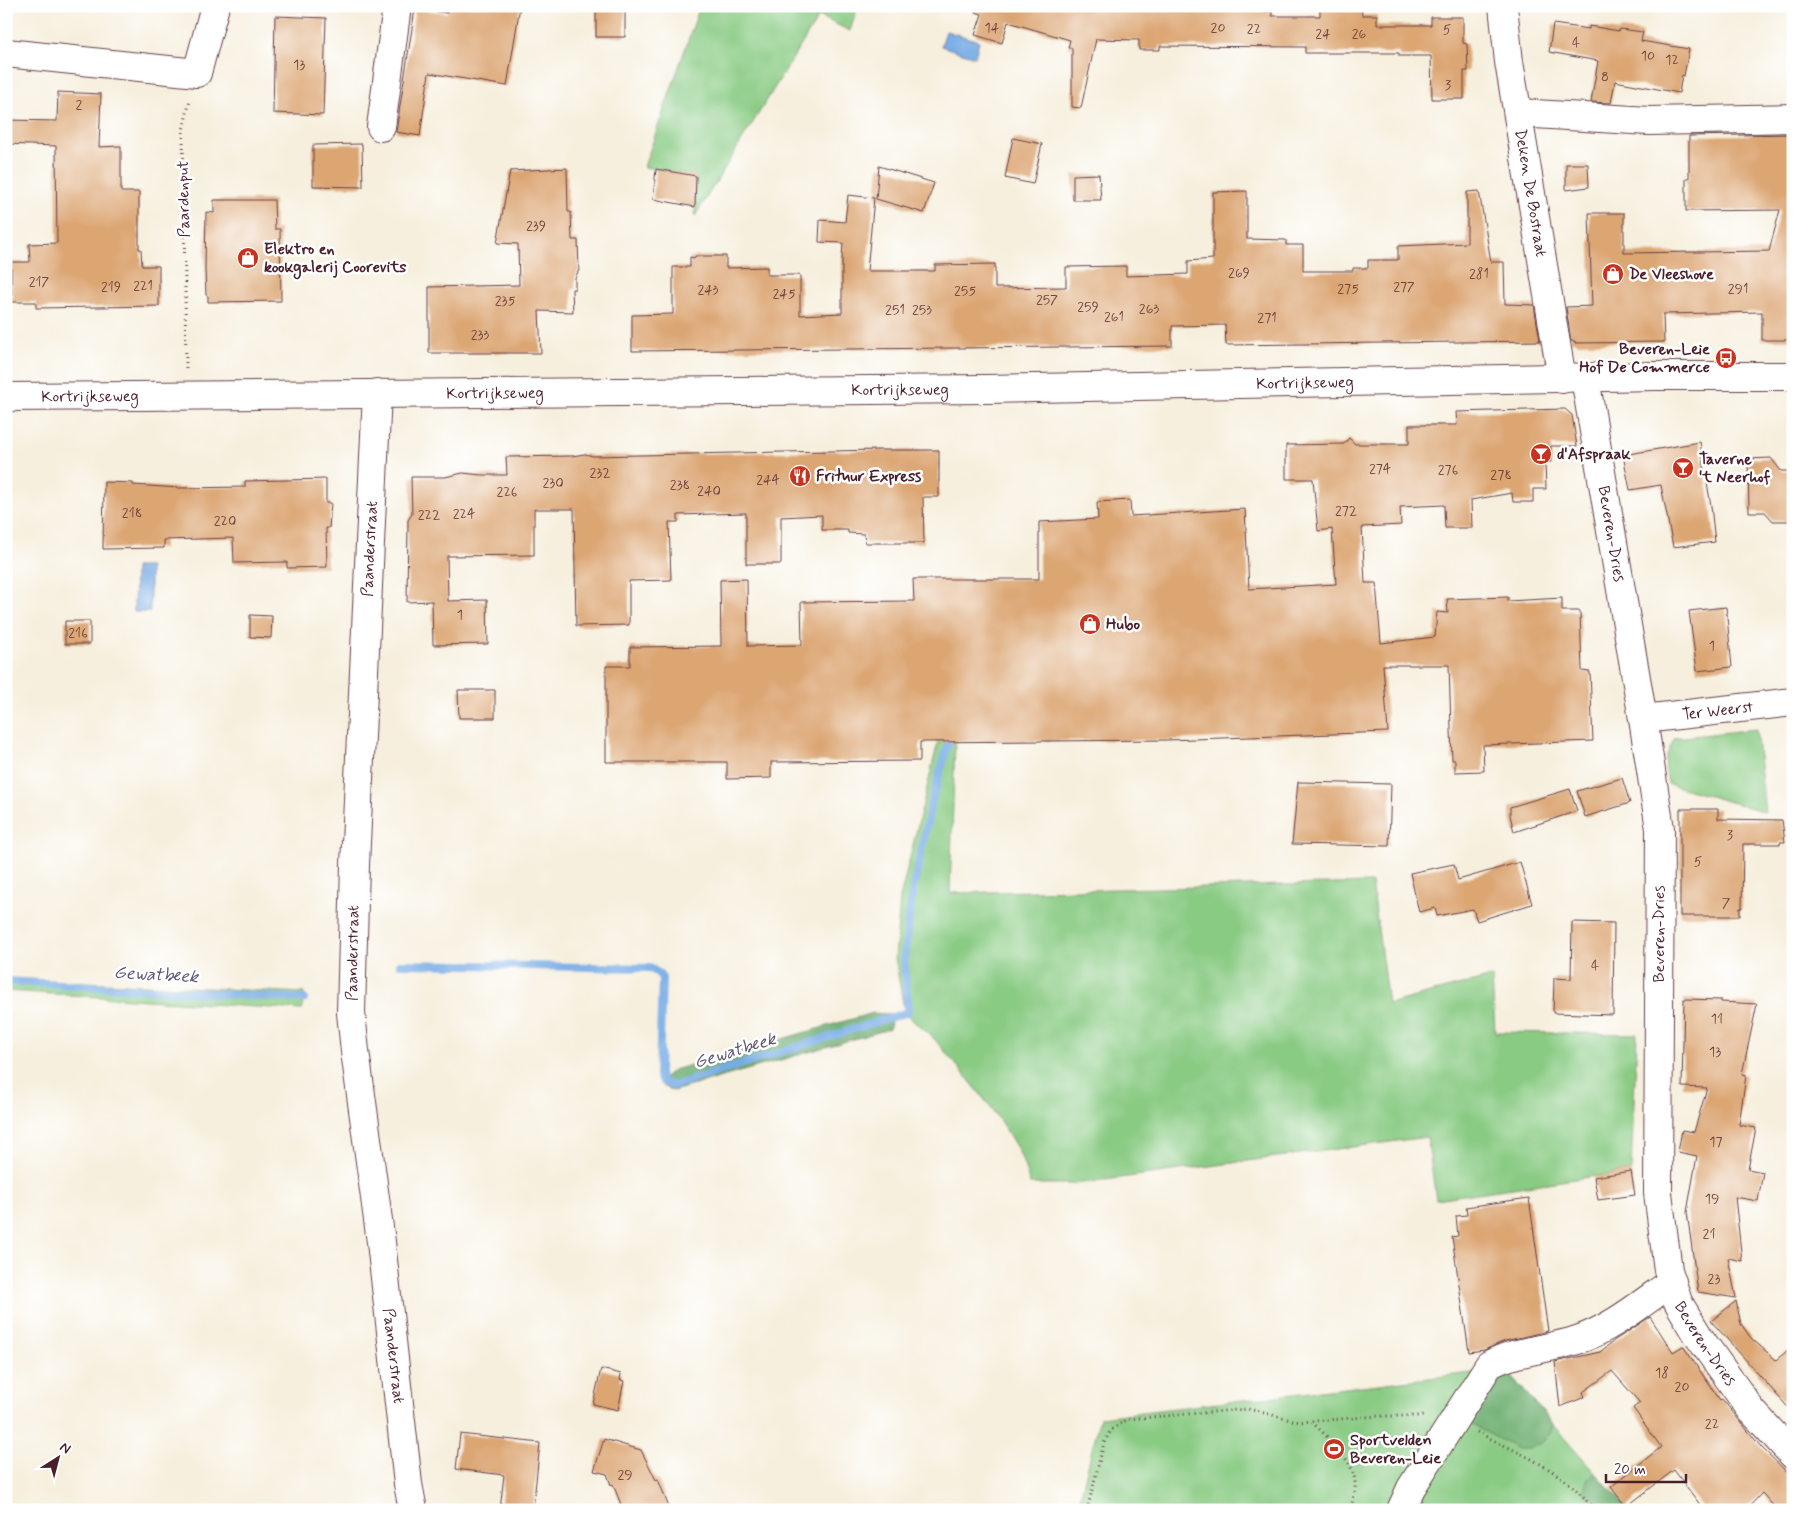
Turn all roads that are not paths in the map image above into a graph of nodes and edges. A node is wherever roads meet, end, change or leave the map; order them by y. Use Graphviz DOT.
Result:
graph roads {
  1 [pos="215,6"];
  2 [pos="397,6"];
  3 [pos="1503,6"];
  4 [pos="6,53"];
  5 [pos="1518,113"];
  6 [pos="1793,118"];
  7 [pos="381,127"];
  8 [pos="1793,376"];
  9 [pos="1574,378"];
  10 [pos="377,394"];
  11 [pos="6,397"];
  12 [pos="1793,702"];
  13 [pos="1643,720"];
  14 [pos="1672,1282"];
  15 [pos="1793,1456"];
  16 [pos="413,1510"];
  17 [pos="1401,1510"];
  1 -- 4 [label="street"];
  2 -- 7 [label="street"];
  3 -- 5 [label="street, Deken De Bostraat"];
  5 -- 6 [label="street"];
  5 -- 9 [label="street, Deken De Bostraat"];
  8 -- 9 [label="street, Kortrijkseweg"];
  9 -- 10 [label="street, Kortrijkseweg"];
  9 -- 13 [label="street, Beveren-Dries"];
  10 -- 11 [label="street, Kortrijkseweg"];
  10 -- 16 [label="street, Paanderstraat"];
  12 -- 13 [label="street, Ter Weerst"];
  13 -- 14 [label="street, Beveren-Dries"];
  14 -- 15 [label="street, Beveren-Dries"];
  14 -- 17 [label="street"];
}
